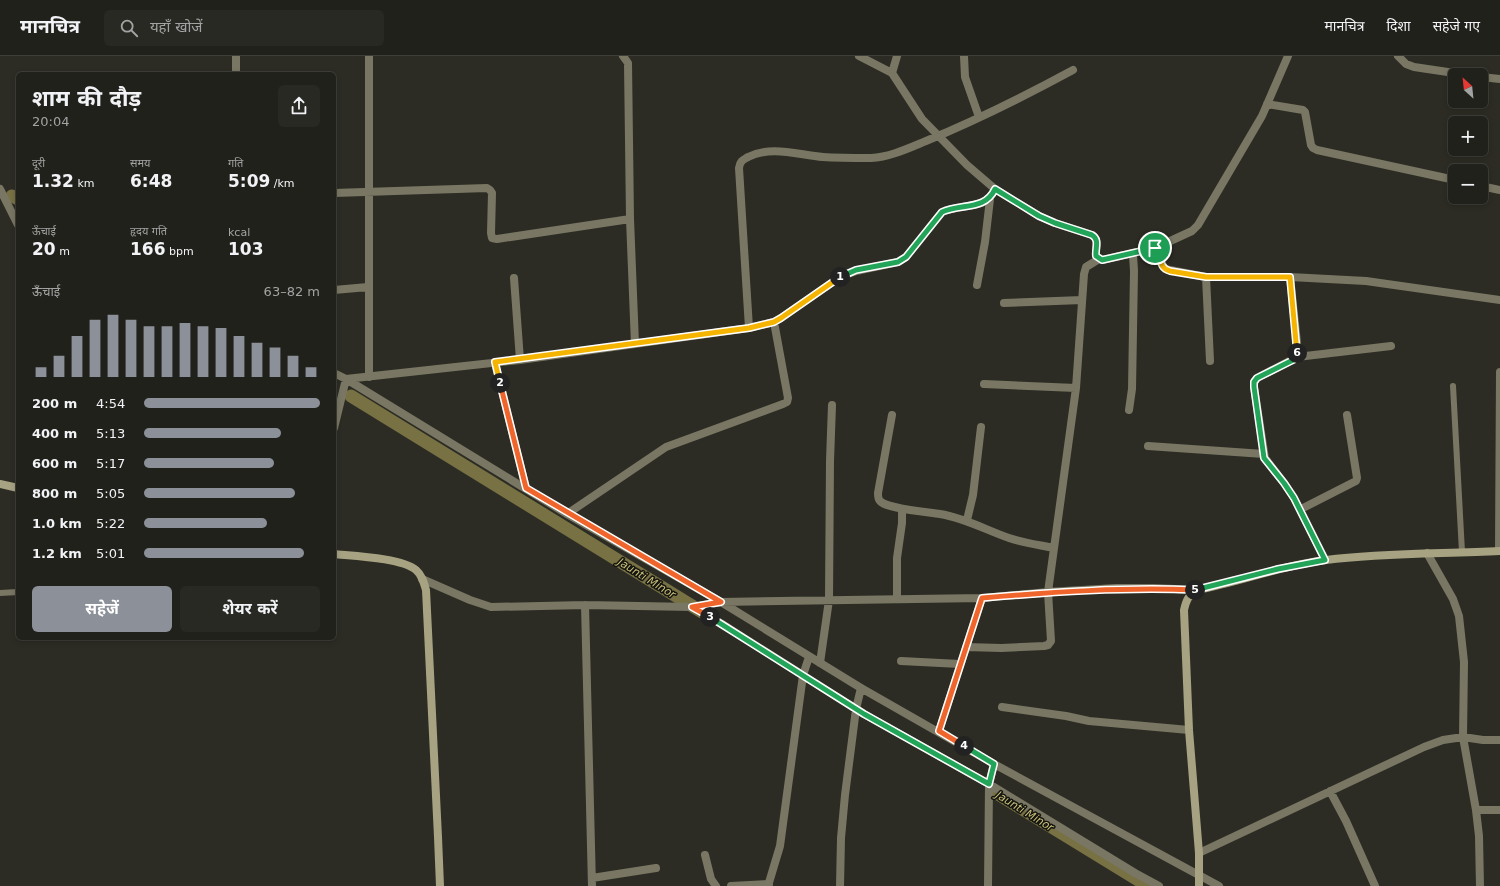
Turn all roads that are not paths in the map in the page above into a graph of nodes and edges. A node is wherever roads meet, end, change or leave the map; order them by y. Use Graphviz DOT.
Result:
graph roads {
  1 [pos="236,56"];
  2 [pos="369,56"];
  3 [pos="623,56"];
  4 [pos="859,56"];
  5 [pos="897,56"];
  6 [pos="964,56"];
  7 [pos="1288,56"];
  8 [pos="1398,56"];
  9 [pos="1073,70"];
  10 [pos="236,72"];
  11 [pos="1448,72"];
  12 [pos="892,73"];
  13 [pos="1488,78"];
  14 [pos="1500,80"];
  15 [pos="1267,104"];
  16 [pos="979,117"];
  17 [pos="938,136"];
  18 [pos="1448,178"];
  19 [pos="1488,187"];
  20 [pos="0,189"];
  21 [pos="995,189"];
  22 [pos="1500,190"];
  23 [pos="369,192"];
  24 [pos="336,193"];
  25 [pos="990,199"];
  26 [pos="16,220"];
  27 [pos="630,220"];
  28 [pos="1155,248"];
  29 [pos="1133,255"];
  30 [pos="1099,259"];
  31 [pos="1206,277"];
  32 [pos="1290,277"];
  33 [pos="514,278"];
  34 [pos="977,285"];
  35 [pos="368,287"];
  36 [pos="336,290"];
  37 [pos="1082,300"];
  38 [pos="1500,300"];
  39 [pos="1004,303"];
  40 [pos="774,322"];
  41 [pos="749,328"];
  42 [pos="635,344"];
  43 [pos="1391,346"];
  44 [pos="1297,357"];
  45 [pos="520,360"];
  46 [pos="1210,361"];
  47 [pos="495,362"];
  48 [pos="1500,372"];
  49 [pos="336,374"];
  50 [pos="369,377"];
  51 [pos="346,379"];
  52 [pos="984,384"];
  53 [pos="1453,386"];
  54 [pos="1076,388"];
  55 [pos="832,405"];
  56 [pos="1129,410"];
  57 [pos="892,415"];
  58 [pos="1347,415"];
  59 [pos="336,420"];
  60 [pos="981,427"];
  61 [pos="1148,446"];
  62 [pos="1264,454"];
  63 [pos="0,484"];
  64 [pos="16,488"];
  65 [pos="526,488"];
  66 [pos="902,509"];
  67 [pos="1301,509"];
  68 [pos="567,514"];
  69 [pos="967,520"];
  70 [pos="1054,548"];
  71 [pos="1499,551"];
  72 [pos="1462,552"];
  73 [pos="1428,553"];
  74 [pos="336,554"];
  75 [pos="1325,560"];
  76 [pos="422,579"];
  77 [pos="1196,590"];
  78 [pos="16,592"];
  79 [pos="1048,592"];
  80 [pos="0,593"];
  81 [pos="982,598"];
  82 [pos="897,599"];
  83 [pos="829,600"];
  84 [pos="721,602"];
  85 [pos="585,605"];
  86 [pos="695,606"];
  87 [pos="966,647"];
  88 [pos="901,661"];
  89 [pos="820,663"];
  90 [pos="960,664"];
  91 [pos="806,666"];
  92 [pos="859,698"];
  93 [pos="1002,707"];
  94 [pos="1190,730"];
  95 [pos="939,731"];
  96 [pos="1463,737"];
  97 [pos="1500,740"];
  98 [pos="994,766"];
  99 [pos="990,781"];
  100 [pos="1330,791"];
  101 [pos="1476,810"];
  102 [pos="1500,810"];
  103 [pos="1199,853"];
  104 [pos="705,855"];
  105 [pos="656,868"];
  106 [pos="1199,876"];
  107 [pos="592,882"];
  108 [pos="768,885"];
  109 [pos="1199,885"];
  110 [pos="440,886"];
  111 [pos="716,886"];
  112 [pos="731,886"];
  113 [pos="840,886"];
  114 [pos="988,886"];
  115 [pos="1159,886"];
  116 [pos="1219,886"];
  117 [pos="1375,886"];
  118 [pos="1480,886"];
  1 -- 10 [label="street"];
  2 -- 23 [label="street"];
  3 -- 27 [label="street"];
  4 -- 12 [label="street"];
  5 -- 12 [label="street"];
  6 -- 16 [label="street"];
  7 -- 15 [label="street"];
  8 -- 11 [label="street"];
  9 -- 16 [label="street"];
  12 -- 17 [label="street"];
  13 -- 14 [label="street"];
  15 -- 18 [label="street"];
  15 -- 28 [label="street"];
  16 -- 17 [label="street"];
  17 -- 21 [label="street"];
  17 -- 41 [label="street"];
  19 -- 22 [label="street"];
  20 -- 26 [label="street"];
  21 -- 25 [label="street"];
  21 -- 30 [label="street"];
  23 -- 24 [label="street"];
  23 -- 27 [label="street"];
  23 -- 35 [label="street"];
  25 -- 34 [label="street"];
  25 -- 40 [label="street"];
  27 -- 42 [label="street"];
  28 -- 29 [label="street"];
  28 -- 31 [label="street"];
  29 -- 30 [label="street"];
  29 -- 56 [label="street"];
  30 -- 37 [label="street"];
  31 -- 32 [label="street"];
  31 -- 46 [label="street"];
  32 -- 38 [label="street"];
  32 -- 44 [label="street"];
  33 -- 45 [label="street"];
  35 -- 36 [label="street"];
  35 -- 50 [label="street"];
  37 -- 39 [label="street"];
  37 -- 54 [label="street"];
  40 -- 41 [label="street"];
  40 -- 68 [label="street"];
  41 -- 42 [label="street"];
  42 -- 45 [label="street"];
  43 -- 44 [label="street"];
  44 -- 62 [label="street"];
  45 -- 47 [label="street"];
  47 -- 50 [label="street"];
  47 -- 65 [label="street"];
  48 -- 71 [label="street"];
  49 -- 51 [label="street"];
  50 -- 51 [label="street"];
  51 -- 59 [label="street"];
  51 -- 65 [label="street"];
  52 -- 54 [label="street"];
  53 -- 72 [label="lane"];
  54 -- 70 [label="street"];
  55 -- 83 [label="street"];
  57 -- 66 [label="street"];
  58 -- 67 [label="street"];
  60 -- 69 [label="street"];
  61 -- 62 [label="street"];
  62 -- 67 [label="street"];
  63 -- 64 [label="street"];
  65 -- 68 [label="street"];
  66 -- 69 [label="street"];
  66 -- 82 [label="street"];
  67 -- 75 [label="street"];
  68 -- 84 [label="street"];
  69 -- 70 [label="street"];
  70 -- 79 [label="street"];
  71 -- 72 [label="street"];
  72 -- 73 [label="street"];
  73 -- 75 [label="street"];
  73 -- 96 [label="street"];
  74 -- 76 [label="street"];
  75 -- 77 [label="street"];
  76 -- 85 [label="street"];
  76 -- 110 [label="street"];
  77 -- 79 [label="street"];
  77 -- 94 [label="street"];
  78 -- 80 [label="lane"];
  79 -- 81 [label="street"];
  79 -- 87 [label="street"];
  81 -- 82 [label="street"];
  81 -- 87 [label="street"];
  82 -- 83 [label="street"];
  83 -- 84 [label="street"];
  83 -- 89 [label="street"];
  84 -- 86 [label="street"];
  84 -- 91 [label="street"];
  85 -- 86 [label="street"];
  85 -- 107 [label="street"];
  86 -- 91 [label="street"];
  87 -- 90 [label="street"];
  88 -- 90 [label="street"];
  89 -- 91 [label="street"];
  89 -- 92 [label="street"];
  90 -- 95 [label="street"];
  91 -- 92 [label="street"];
  91 -- 108 [label="street"];
  92 -- 95 [label="street"];
  92 -- 99 [label="street"];
  92 -- 113 [label="street"];
  93 -- 94 [label="street"];
  94 -- 103 [label="street"];
  95 -- 98 [label="street"];
  96 -- 97 [label="street"];
  96 -- 100 [label="street"];
  96 -- 101 [label="street"];
  98 -- 99 [label="street"];
  98 -- 106 [label="street"];
  99 -- 114 [label="street"];
  99 -- 115 [label="street"];
  100 -- 103 [label="street"];
  100 -- 117 [label="street"];
  101 -- 102 [label="street"];
  101 -- 118 [label="street"];
  103 -- 106 [label="street"];
  104 -- 111 [label="street"];
  105 -- 107 [label="street"];
  106 -- 109 [label="street"];
  106 -- 116 [label="street"];
  108 -- 112 [label="street"];
}
